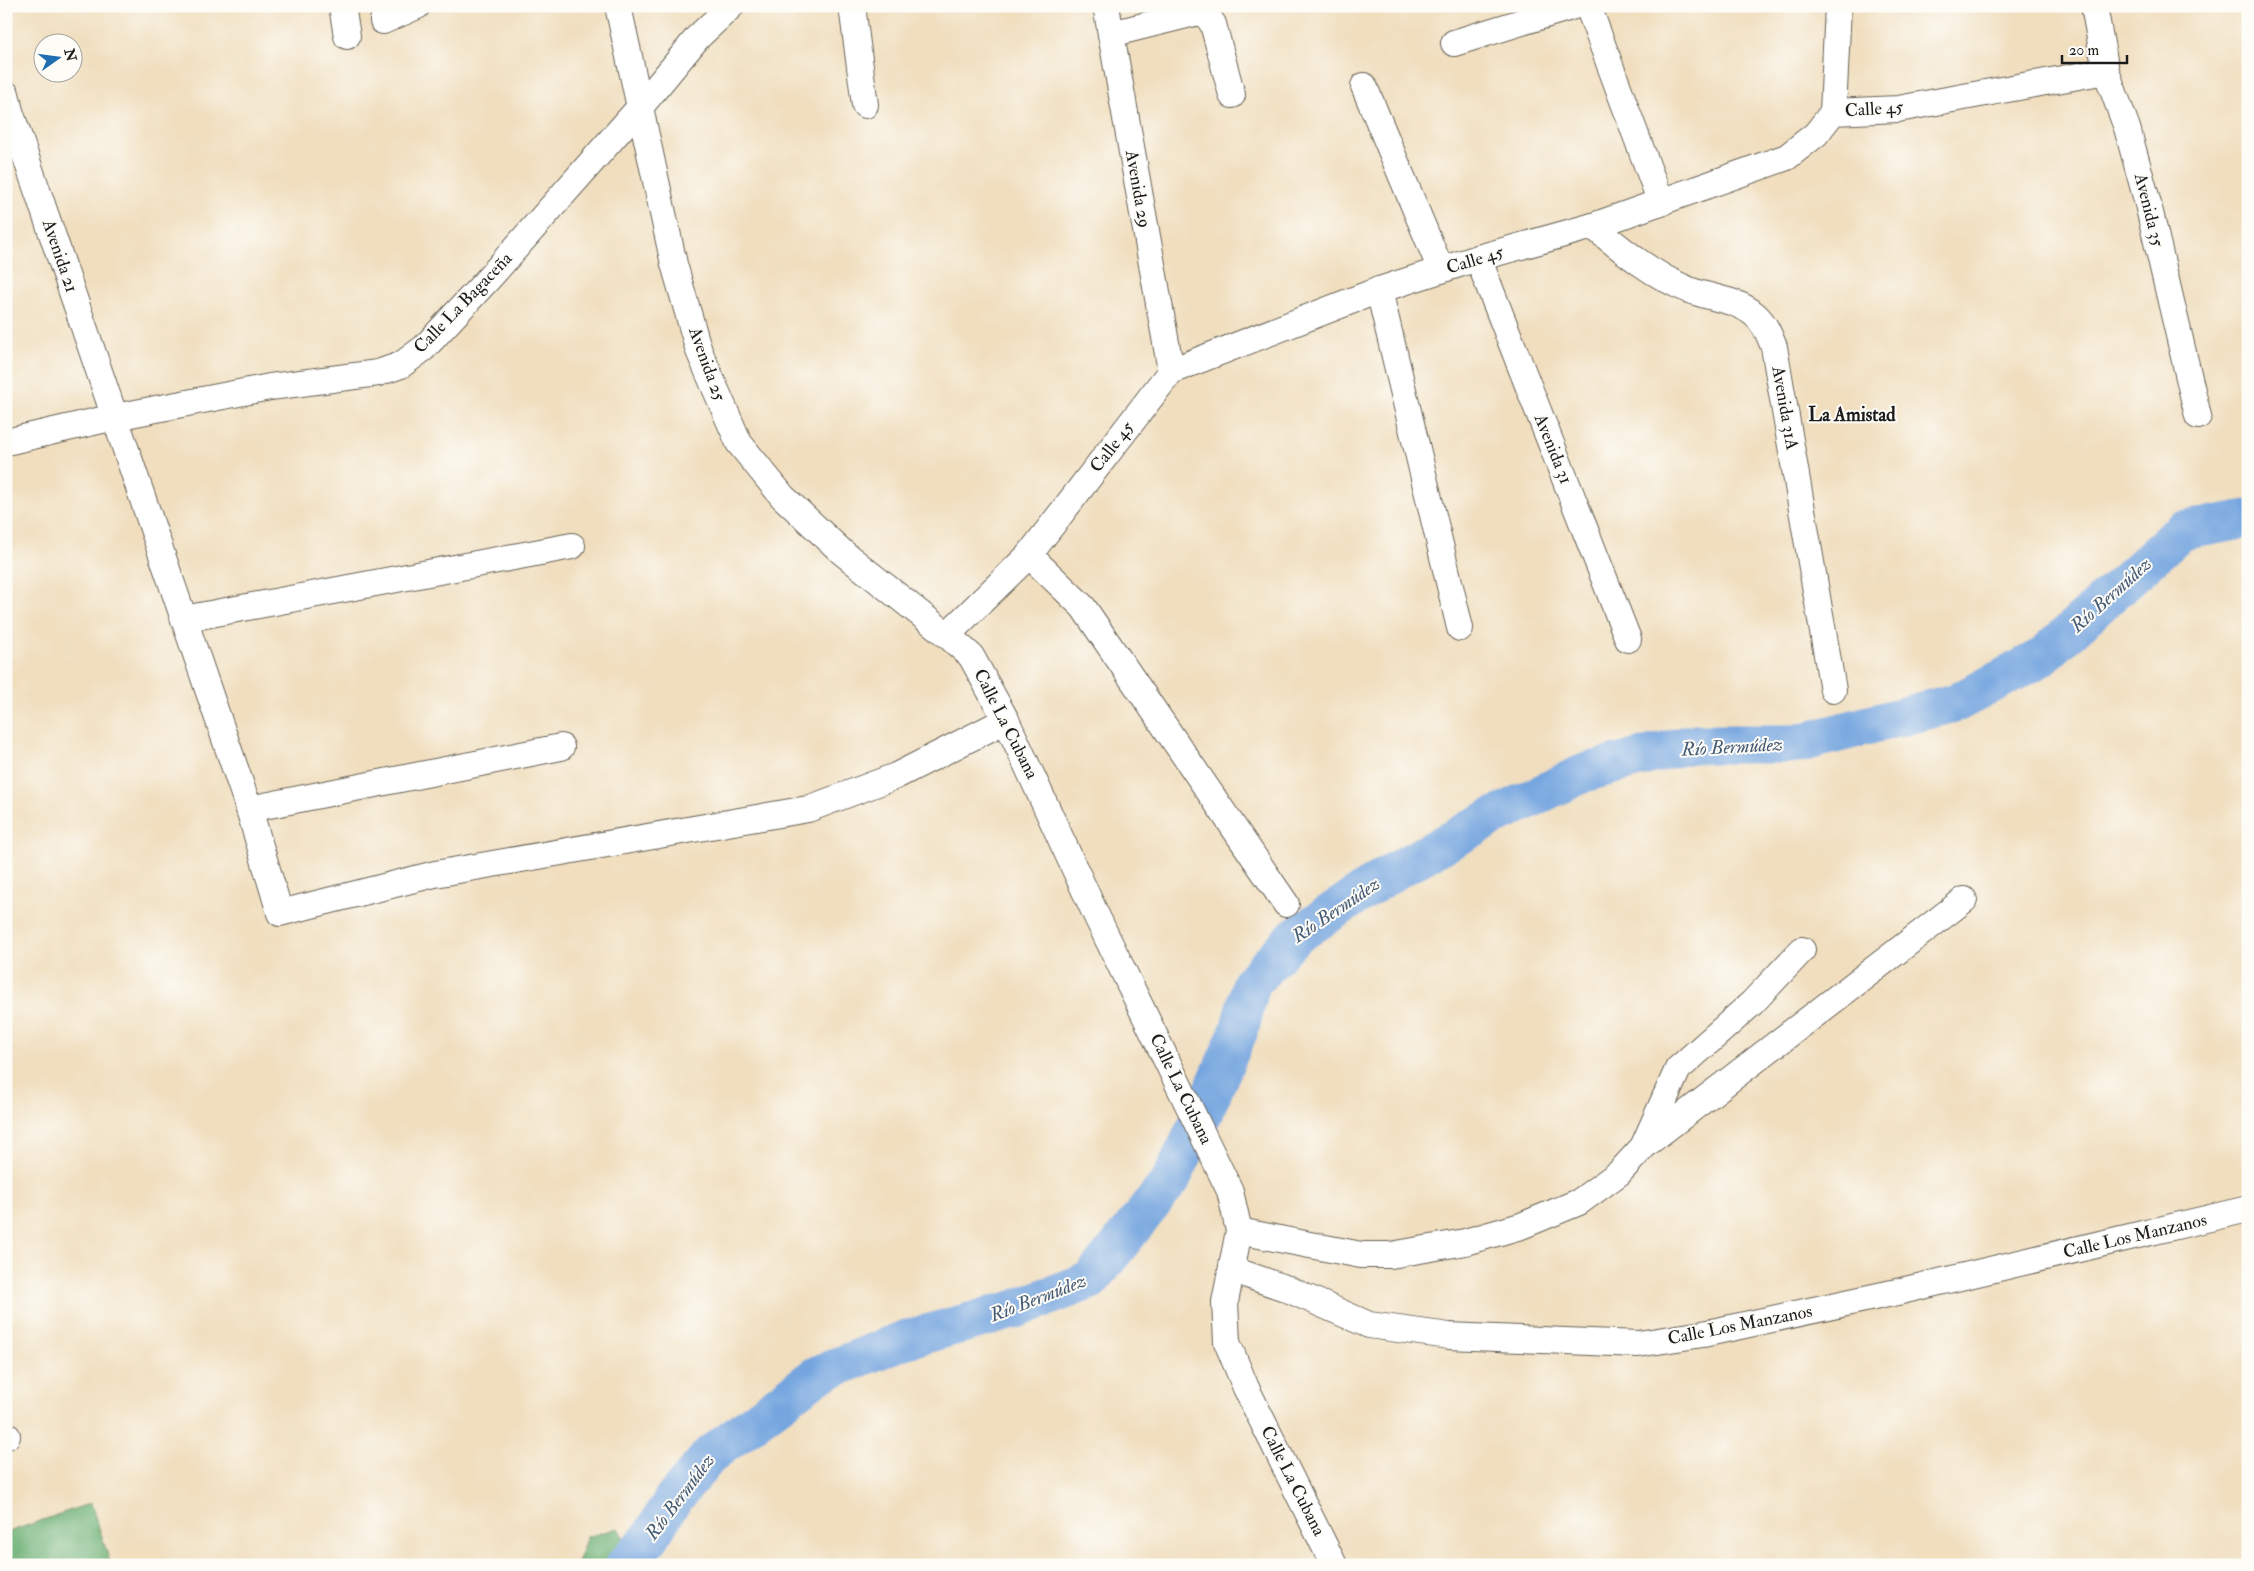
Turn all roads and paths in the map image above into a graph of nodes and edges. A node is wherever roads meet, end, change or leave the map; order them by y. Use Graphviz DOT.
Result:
graph roads {
  1 [pos="342,6"];
  2 [pos="417,6"];
  3 [pos="618,6"];
  4 [pos="731,6"];
  5 [pos="852,6"];
  6 [pos="1106,6"];
  7 [pos="1574,6"];
  8 [pos="1588,6"];
  9 [pos="1838,6"];
  10 [pos="2094,6"];
  11 [pos="383,21"];
  12 [pos="1111,34"];
  13 [pos="347,36"];
  14 [pos="1454,43"];
  15 [pos="2106,71"];
  16 [pos="1364,86"];
  17 [pos="1232,95"];
  18 [pos="865,105"];
  19 [pos="7,106"];
  20 [pos="641,106"];
  21 [pos="1832,112"];
  22 [pos="1661,203"];
  23 [pos="1593,226"];
  24 [pos="1478,258"];
  25 [pos="1441,270"];
  26 [pos="1379,290"];
  27 [pos="1171,371"];
  28 [pos="2198,416"];
  29 [pos="115,417"];
  30 [pos="6,442"];
  31 [pos="572,546"];
  32 [pos="1029,555"];
  33 [pos="184,619"];
  34 [pos="1460,628"];
  35 [pos="948,635"];
  36 [pos="1628,639"];
  37 [pos="1833,690"];
  38 [pos="1006,720"];
  39 [pos="560,747"];
  40 [pos="249,809"];
  41 [pos="1964,900"];
  42 [pos="1286,904"];
  43 [pos="1802,950"];
  44 [pos="1643,1147"];
  45 [pos="2248,1209"];
  46 [pos="1239,1231"];
  47 [pos="1232,1270"];
  48 [pos="1334,1565"];
  1 -- 13 [label="street"];
  2 -- 11 [label="street"];
  3 -- 20 [label="street, Avenida 25"];
  4 -- 20 [label="street, Calle La Bagaceña"];
  5 -- 18 [label="street"];
  6 -- 12 [label="street, Avenida 29"];
  7 -- 14 [label="street"];
  8 -- 22 [label="street"];
  9 -- 21 [label="street"];
  10 -- 15 [label="street, Avenida 35"];
  12 -- 17 [label="street"];
  12 -- 27 [label="street, Avenida 29"];
  15 -- 21 [label="street, Calle 45"];
  15 -- 28 [label="street, Avenida 35"];
  16 -- 25 [label="street"];
  19 -- 29 [label="street, Avenida 21"];
  20 -- 29 [label="street, Calle La Bagaceña"];
  20 -- 35 [label="street, Avenida 25"];
  21 -- 22 [label="street, Calle 45"];
  22 -- 23 [label="street, Calle 45"];
  23 -- 24 [label="street, Calle 45"];
  23 -- 37 [label="street, Avenida 31A"];
  24 -- 25 [label="street, Calle 45"];
  24 -- 36 [label="street, Avenida 31"];
  25 -- 26 [label="street, Calle 45"];
  26 -- 27 [label="street, Calle 45"];
  26 -- 34 [label="street"];
  27 -- 32 [label="street, Calle 45"];
  29 -- 30 [label="street, Calle La Bagaceña"];
  29 -- 33 [label="street, Avenida 21"];
  31 -- 33 [label="street"];
  32 -- 35 [label="street, Calle 45"];
  32 -- 42 [label="street"];
  33 -- 40 [label="street, Avenida 21"];
  35 -- 38 [label="street, Calle La Cubana"];
  38 -- 40 [label="street, Avenida 21"];
  38 -- 46 [label="street, Calle La Cubana"];
  39 -- 40 [label="street"];
  41 -- 44 [label="street"];
  43 -- 44 [label="street"];
  44 -- 46 [label="street"];
  45 -- 47 [label="street, Calle Los Manzanos"];
  46 -- 47 [label="street, Calle La Cubana"];
  47 -- 48 [label="street, Calle La Cubana"];
}
